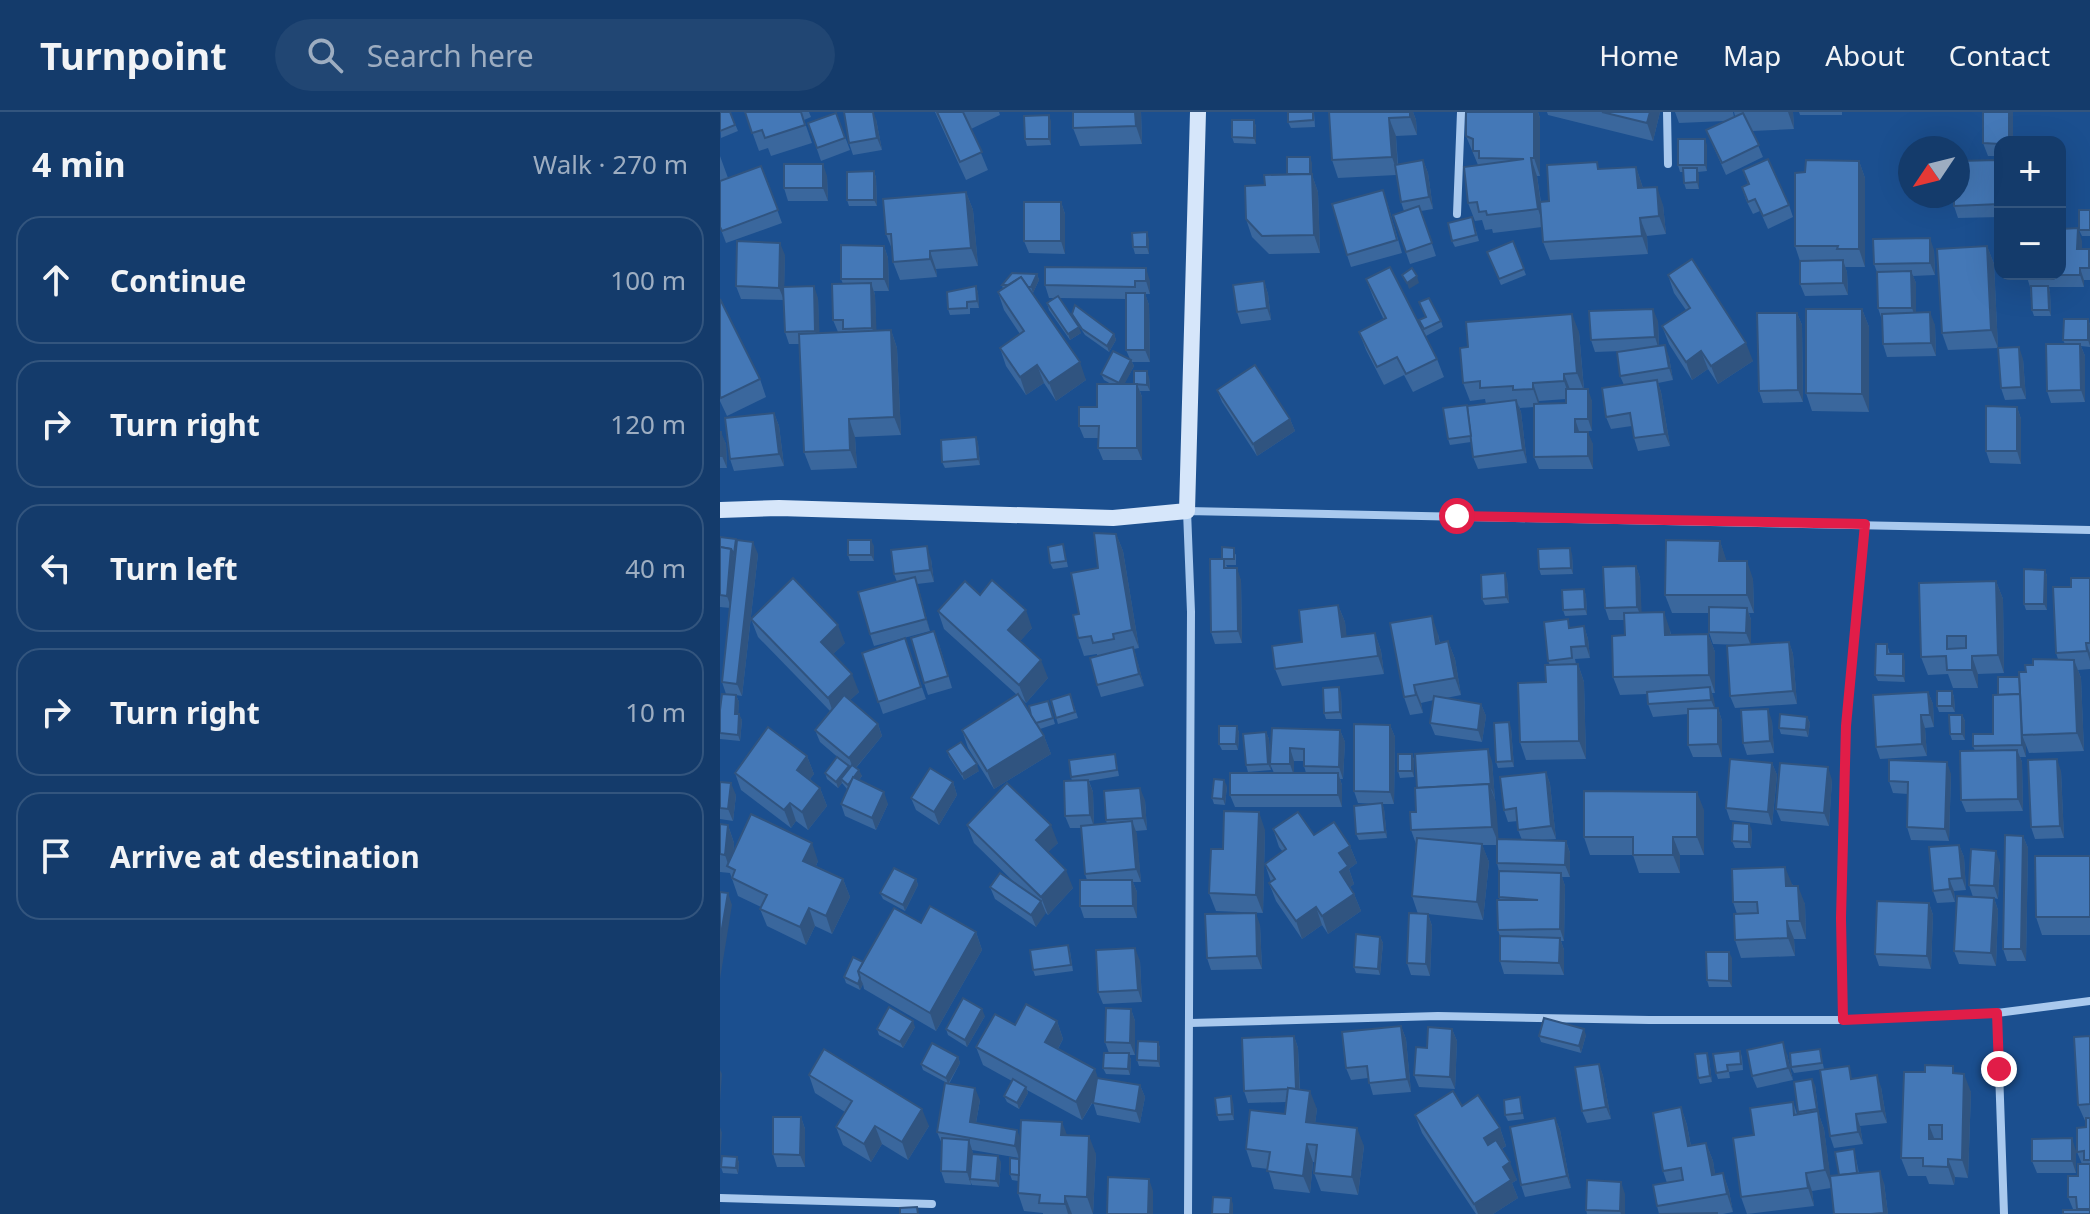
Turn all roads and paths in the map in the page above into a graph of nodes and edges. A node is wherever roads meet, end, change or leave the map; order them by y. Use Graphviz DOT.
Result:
graph roads {
  1 [pos="1198,112"];
  2 [pos="1461,112"];
  3 [pos="1667,112"];
  4 [pos="1668,164"];
  5 [pos="1457,214"];
  6 [pos="720,510"];
  7 [pos="1187,511"];
  8 [pos="1865,524"];
  9 [pos="2090,530"];
  10 [pos="2090,1001"];
  11 [pos="1997,1013"];
  12 [pos="1843,1020"];
  13 [pos="1190,1023"];
  14 [pos="720,1198"];
  15 [pos="932,1204"];
  16 [pos="1188,1214"];
  17 [pos="2004,1214"];
  1 -- 7 [label="street"];
  2 -- 5 [label="street"];
  3 -- 4 [label="street"];
  6 -- 7 [label="street"];
  7 -- 8 [label="street"];
  7 -- 13 [label="street"];
  8 -- 9 [label="street"];
  8 -- 12 [label="street"];
  10 -- 11 [label="street"];
  11 -- 12 [label="street"];
  11 -- 17 [label="street"];
  12 -- 13 [label="street"];
  13 -- 16 [label="street"];
  14 -- 15 [label="street"];
}
